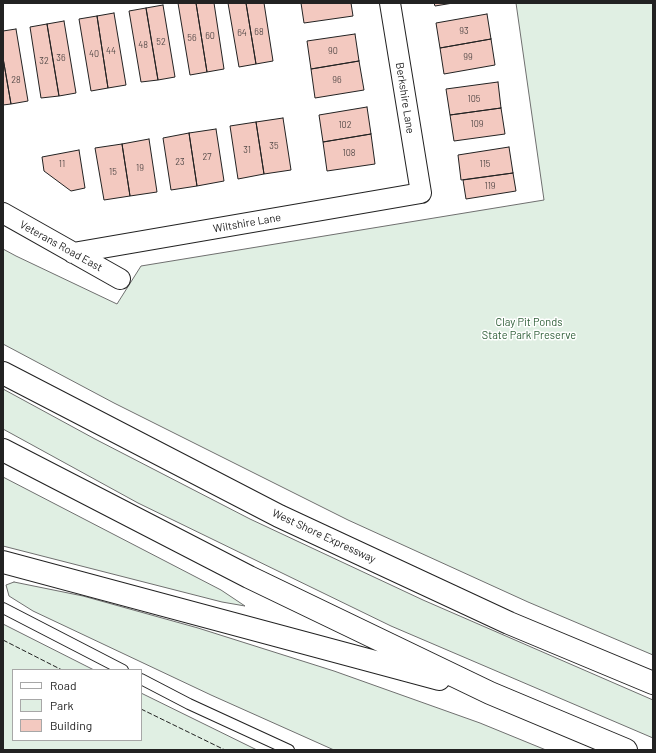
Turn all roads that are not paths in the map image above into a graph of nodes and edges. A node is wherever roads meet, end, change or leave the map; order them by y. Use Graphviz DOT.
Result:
graph roads {
  1 [pos="390,3"];
  2 [pos="421,193"];
  3 [pos="3,213"];
  4 [pos="73,253"];
  5 [pos="120,279"];
  6 [pos="3,372"];
  7 [pos="3,450"];
  8 [pos="3,562"];
  9 [pos="3,608"];
  10 [pos="121,669"];
  11 [pos="142,680"];
  12 [pos="653,683"];
  13 [pos="490,693"];
  14 [pos="289,750"];
  15 [pos="626,750"];
  1 -- 2 [label="street, Berkshire Lane"];
  2 -- 4 [label="street, Wiltshire Lane"];
  3 -- 4 [label="street, Veterans Road East"];
  4 -- 5 [label="street, Veterans Road East"];
  6 -- 12 [label="highway, West Shore Expressway"];
  7 -- 13 [label="highway"];
  8 -- 13 [label="highway"];
  9 -- 10 [label="lane"];
  11 -- 14 [label="lane"];
  13 -- 15 [label="highway"];
}
